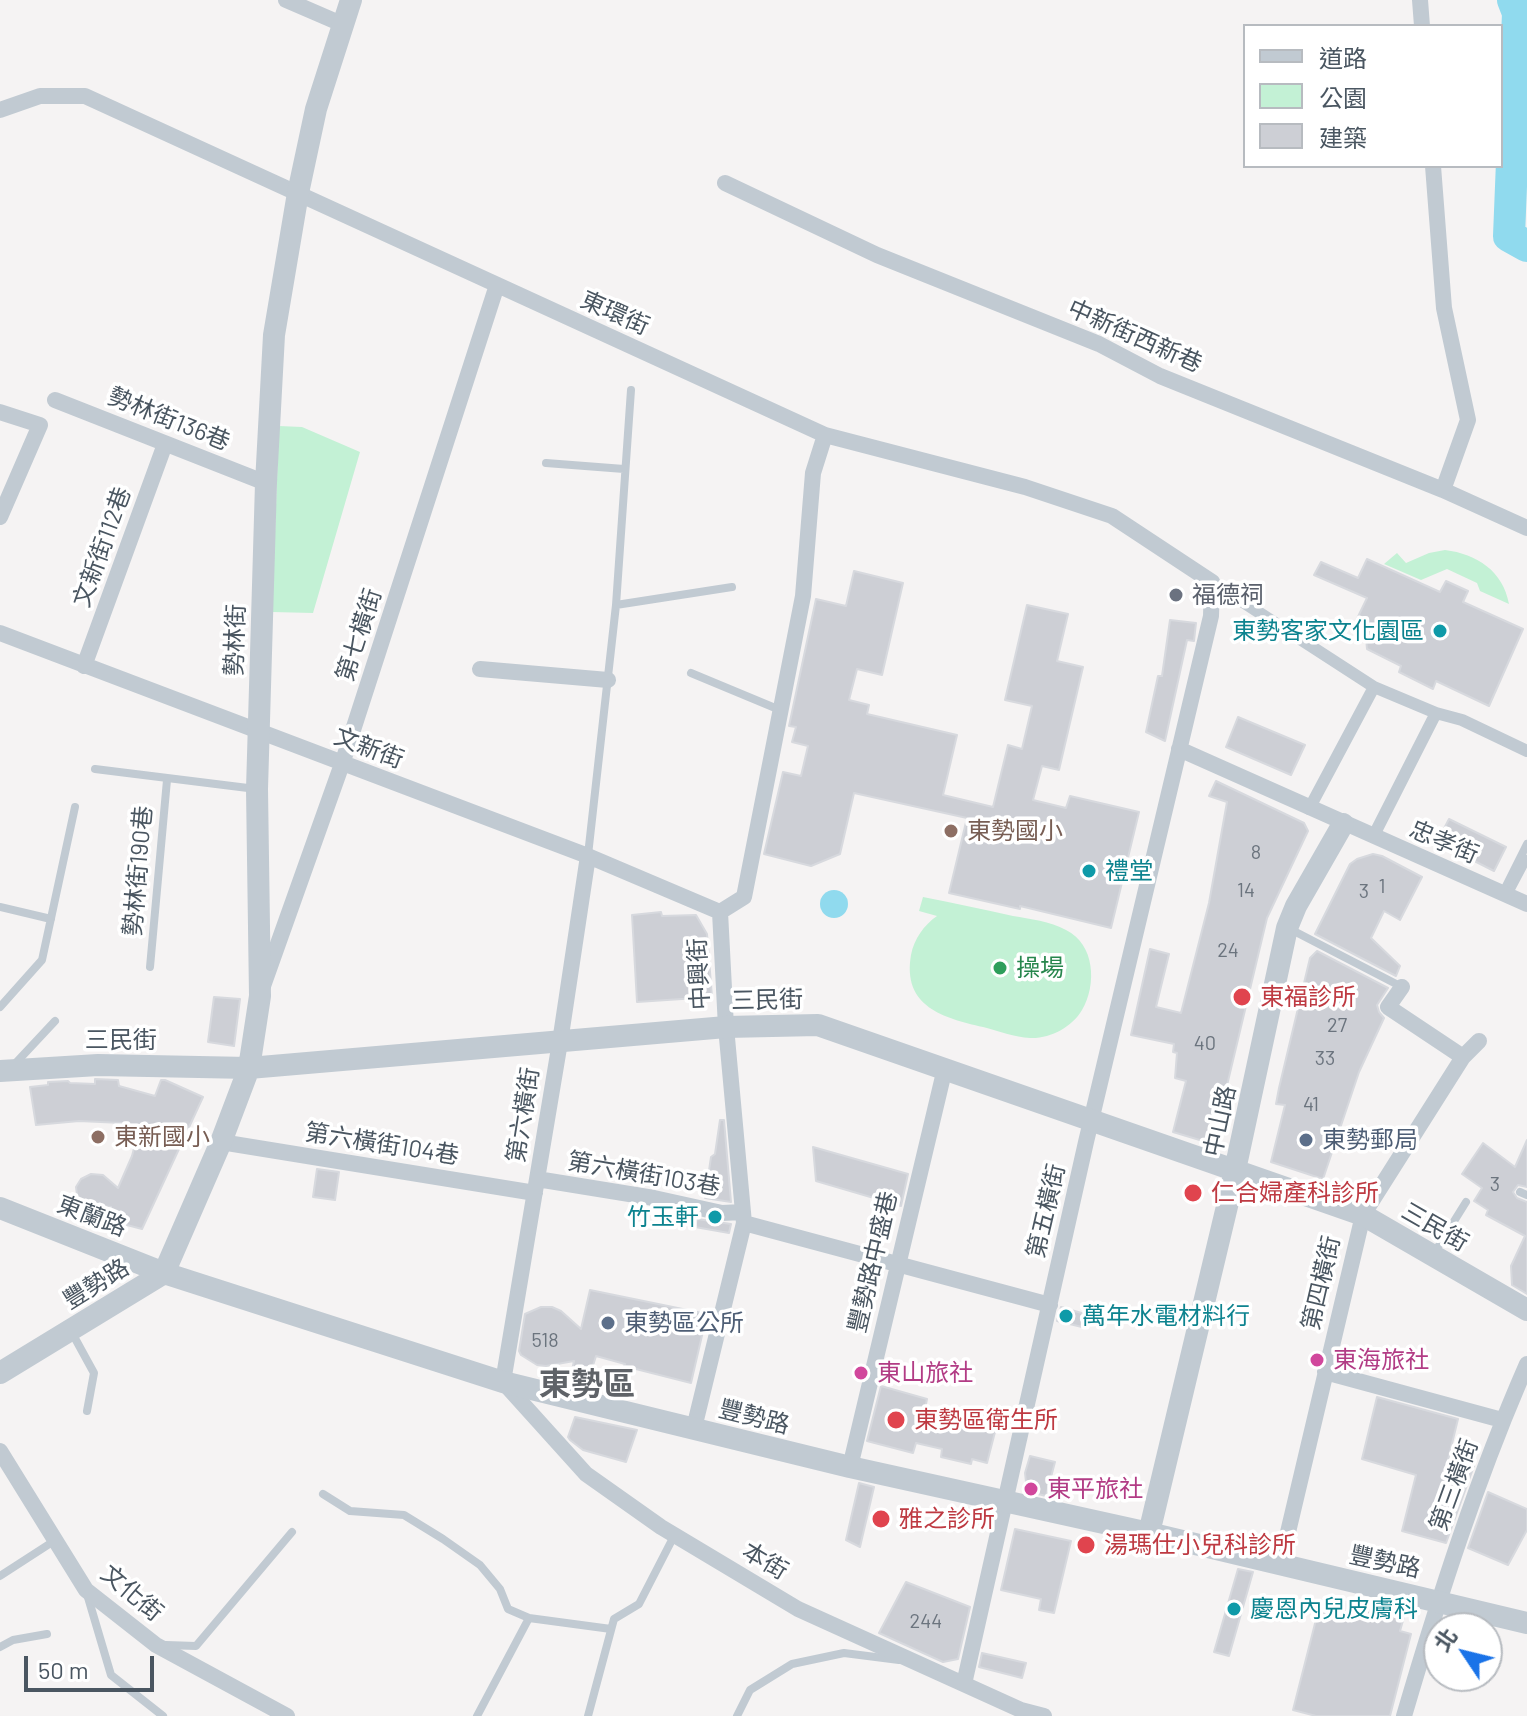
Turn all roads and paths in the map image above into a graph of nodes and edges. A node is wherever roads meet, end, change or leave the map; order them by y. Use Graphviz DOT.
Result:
graph roads {
  1 [pos="286,0"];
  2 [pos="351,0"];
  3 [pos="1420,0"];
  4 [pos="1422,24"];
  5 [pos="344,25"];
  6 [pos="0,110"];
  7 [pos="1433,168"];
  8 [pos="725,183"];
  9 [pos="298,193"];
  10 [pos="497,285"];
  11 [pos="631,390"];
  12 [pos="55,400"];
  13 [pos="0,412"];
  14 [pos="825,435"];
  15 [pos="165,444"];
  16 [pos="546,463"];
  17 [pos="624,469"];
  18 [pos="266,483"];
  19 [pos="1443,490"];
  20 [pos="0,517"];
  21 [pos="1527,528"];
  22 [pos="1212,582"];
  23 [pos="732,587"];
  24 [pos="616,605"];
  25 [pos="1,635"];
  26 [pos="84,666"];
  27 [pos="480,669"];
  28 [pos="691,673"];
  29 [pos="608,680"];
  30 [pos="1374,687"];
  31 [pos="781,710"];
  32 [pos="1436,713"];
  33 [pos="258,731"];
  34 [pos="1179,749"];
  35 [pos="1527,751"];
  36 [pos="342,764"];
  37 [pos="95,769"];
  38 [pos="167,780"];
  39 [pos="257,789"];
  40 [pos="75,807"];
  41 [pos="1309,809"];
  42 [pos="1343,824"];
  43 [pos="1373,837"];
  44 [pos="1527,844"];
  45 [pos="588,856"];
  46 [pos="1527,859"];
  47 [pos="1505,894"];
  48 [pos="1527,904"];
  49 [pos="0,907"];
  50 [pos="720,912"];
  51 [pos="51,919"];
  52 [pos="1287,928"];
  53 [pos="150,967"];
  54 [pos="1402,987"];
  55 [pos="260,996"];
  56 [pos="0,1007"];
  57 [pos="55,1021"];
  58 [pos="726,1027"];
  59 [pos="1479,1041"];
  60 [pos="560,1042"];
  61 [pos="1463,1057"];
  62 [pos="249,1068"];
  63 [pos="945,1068"];
  64 [pos="4,1071"];
  65 [pos="1091,1121"];
  66 [pos="221,1142"];
  67 [pos="1236,1169"];
  68 [pos="536,1186"];
  69 [pos="1466,1202"];
  70 [pos="0,1208"];
  71 [pos="1363,1215"];
  72 [pos="744,1218"];
  73 [pos="1432,1256"];
  74 [pos="897,1265"];
  75 [pos="164,1273"];
  76 [pos="1050,1305"];
  77 [pos="1527,1310"];
  78 [pos="71,1330"];
  79 [pos="1527,1364"];
  80 [pos="1325,1372"];
  81 [pos="0,1373"];
  82 [pos="503,1382"];
  83 [pos="87,1411"];
  84 [pos="1502,1420"];
  85 [pos="694,1428"];
  86 [pos="0,1451"];
  87 [pos="850,1467"];
  88 [pos="323,1494"];
  89 [pos="1006,1502"];
  90 [pos="292,1532"];
  91 [pos="1149,1533"];
  92 [pos="675,1535"];
  93 [pos="54,1541"];
  94 [pos="1280,1566"];
  95 [pos="0,1576"];
  96 [pos="86,1590"];
  97 [pos="1438,1600"];
  98 [pos="529,1618"];
  99 [pos="1527,1623"];
  100 [pos="611,1629"];
  101 [pos="47,1634"];
  102 [pos="156,1645"];
  103 [pos="0,1647"];
  104 [pos="916,1662"];
  105 [pos="964,1684"];
  106 [pos="163,1716"];
  107 [pos="287,1716"];
  108 [pos="477,1716"];
  109 [pos="588,1716"];
  110 [pos="737,1716"];
  111 [pos="1044,1716"];
  112 [pos="1404,1716"];
  1 -- 5 [label="street"];
  2 -- 5 [label="street, 勢林街"];
  3 -- 4 [label="street"];
  5 -- 9 [label="street, 勢林街"];
  6 -- 9 [label="street, 東環街"];
  7 -- 19 [label="street"];
  8 -- 19 [label="street, 中新街西新巷"];
  9 -- 10 [label="street, 東環街"];
  9 -- 18 [label="street, 勢林街"];
  10 -- 14 [label="street, 東環街"];
  10 -- 36 [label="street, 第七橫街"];
  11 -- 17 [label="lane"];
  12 -- 15 [label="street, 勢林街136巷"];
  13 -- 20 [label="street"];
  14 -- 22 [label="street, 東環街"];
  14 -- 31 [label="street, 中興街"];
  15 -- 18 [label="street, 勢林街136巷"];
  15 -- 26 [label="street, 文新街112巷"];
  16 -- 17 [label="lane"];
  17 -- 24 [label="lane"];
  18 -- 33 [label="street, 勢林街"];
  19 -- 21 [label="street, 中新街西新巷"];
  22 -- 30 [label="street"];
  22 -- 34 [label="street"];
  23 -- 24 [label="lane"];
  24 -- 29 [label="lane"];
  25 -- 26 [label="street, 文新街"];
  26 -- 33 [label="street, 文新街"];
  27 -- 29 [label="street"];
  28 -- 31 [label="lane"];
  29 -- 45 [label="lane"];
  30 -- 32 [label="street"];
  30 -- 41 [label="street"];
  31 -- 50 [label="street, 中興街"];
  32 -- 35 [label="street"];
  32 -- 43 [label="street"];
  33 -- 36 [label="street, 文新街"];
  33 -- 39 [label="street, 勢林街"];
  34 -- 41 [label="street"];
  34 -- 65 [label="street, 第五橫街"];
  36 -- 45 [label="street, 文新街"];
  36 -- 55 [label="street, 第七橫街"];
  37 -- 38 [label="lane, 勢林街190巷"];
  38 -- 39 [label="lane, 勢林街190巷"];
  38 -- 53 [label="lane, 勢林街190巷"];
  39 -- 55 [label="street, 勢林街"];
  40 -- 51 [label="lane"];
  41 -- 42 [label="street"];
  42 -- 43 [label="street, 忠孝街"];
  42 -- 52 [label="street, 中山路"];
  43 -- 47 [label="street, 忠孝街"];
  44 -- 47 [label="lane"];
  45 -- 50 [label="street, 文新街"];
  45 -- 60 [label="street, 第六橫街"];
  46 -- 47 [label="lane"];
  47 -- 48 [label="street, 忠孝街"];
  49 -- 51 [label="lane"];
  50 -- 58 [label="street, 中興街"];
  51 -- 56 [label="lane"];
  52 -- 54 [label="lane"];
  52 -- 67 [label="street, 中山路"];
  54 -- 61 [label="street"];
  55 -- 62 [label="street, 勢林街"];
  57 -- 64 [label="lane"];
  58 -- 60 [label="street, 三民街"];
  58 -- 63 [label="street, 三民街"];
  58 -- 72 [label="street, 中興街"];
  59 -- 61 [label="street, 第四橫街"];
  60 -- 62 [label="street, 三民街"];
  60 -- 68 [label="street, 第六橫街"];
  61 -- 71 [label="street, 第四橫街"];
  62 -- 64 [label="street, 三民街"];
  62 -- 66 [label="street, 勢林街"];
  63 -- 65 [label="street, 三民街"];
  63 -- 74 [label="street, 豐勢路中盛巷"];
  65 -- 67 [label="street, 三民街"];
  65 -- 76 [label="street, 第五橫街"];
  66 -- 68 [label="street, 第六橫街104巷"];
  66 -- 75 [label="street, 勢林街"];
  67 -- 71 [label="street, 三民街"];
  67 -- 91 [label="street, 中山路"];
  68 -- 72 [label="street, 第六橫街103巷"];
  68 -- 82 [label="street, 第六橫街"];
  69 -- 73 [label="lane"];
  70 -- 75 [label="street, 東蘭路"];
  71 -- 73 [label="street, 三民街"];
  71 -- 80 [label="street, 第四橫街"];
  72 -- 74 [label="street, 第六橫街103巷"];
  72 -- 85 [label="street, 中興街"];
  73 -- 77 [label="street, 三民街"];
  74 -- 76 [label="street, 第六橫街103巷"];
  74 -- 87 [label="street, 豐勢路中盛巷"];
  75 -- 78 [label="street, 豐勢路"];
  75 -- 82 [label="street, 豐勢路"];
  76 -- 89 [label="street, 第五橫街"];
  78 -- 81 [label="street, 豐勢路"];
  78 -- 83 [label="lane"];
  79 -- 84 [label="street, 第三橫街"];
  80 -- 84 [label="street"];
  80 -- 94 [label="street, 第四橫街"];
  82 -- 85 [label="street, 豐勢路"];
  82 -- 92 [label="street, 本街"];
  84 -- 97 [label="street, 第三橫街"];
  85 -- 87 [label="street, 豐勢路"];
  86 -- 93 [label="street, 文化街"];
  87 -- 89 [label="street, 豐勢路"];
  88 -- 98 [label="lane"];
  89 -- 91 [label="street, 豐勢路"];
  89 -- 105 [label="street, 第五橫街"];
  90 -- 102 [label="lane"];
  91 -- 94 [label="street, 豐勢路"];
  92 -- 100 [label="lane"];
  92 -- 104 [label="street, 本街"];
  93 -- 95 [label="lane"];
  93 -- 96 [label="street, 文化街"];
  94 -- 97 [label="street, 豐勢路"];
  96 -- 102 [label="street, 文化街"];
  96 -- 106 [label="lane"];
  97 -- 99 [label="street, 豐勢路"];
  97 -- 112 [label="street, 第三橫街"];
  98 -- 100 [label="lane"];
  98 -- 108 [label="lane"];
  100 -- 109 [label="lane"];
  101 -- 103 [label="lane"];
  102 -- 107 [label="street, 文化街"];
  104 -- 105 [label="street, 本街"];
  104 -- 110 [label="lane"];
  105 -- 111 [label="street, 本街"];
}
